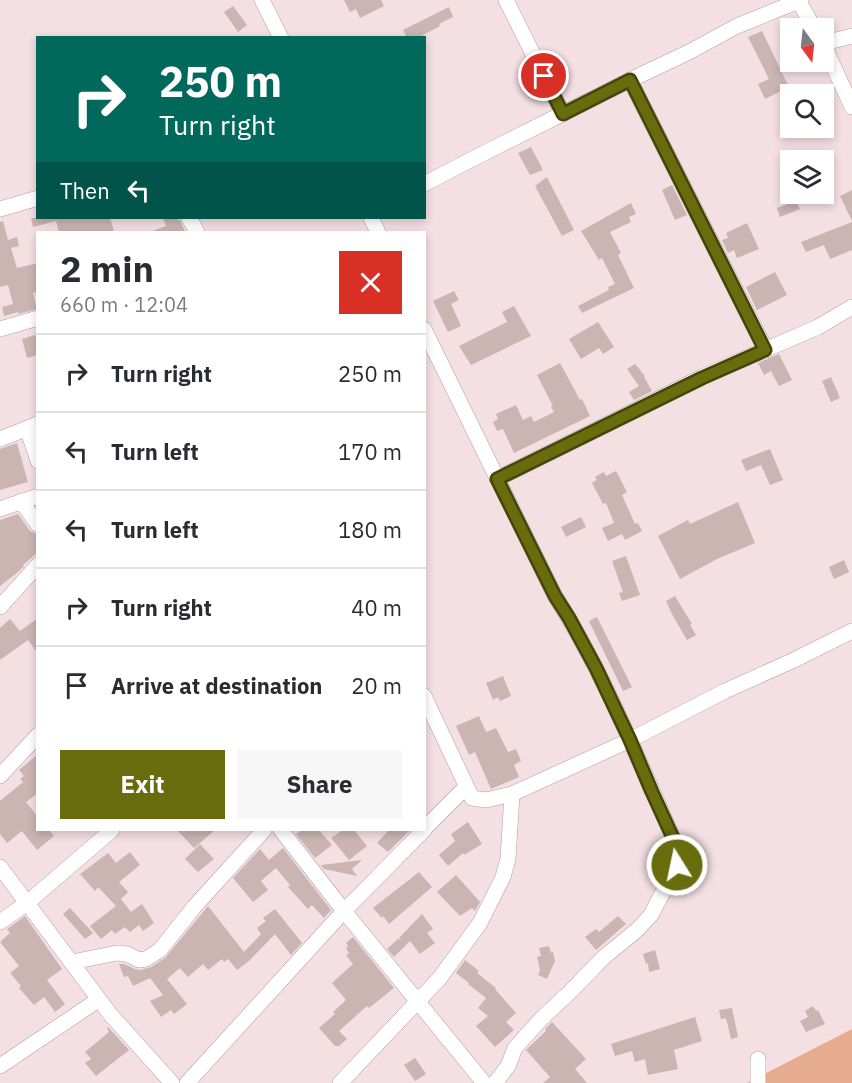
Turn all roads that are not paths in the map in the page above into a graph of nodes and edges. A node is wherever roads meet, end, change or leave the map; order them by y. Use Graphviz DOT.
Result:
graph roads {
  1 [pos="262,0"];
  2 [pos="506,0"];
  3 [pos="799,0"];
  4 [pos="809,18"];
  5 [pos="280,36"];
  6 [pos="852,36"];
  7 [pos="834,42"];
  8 [pos="834,67"];
  9 [pos="630,80"];
  10 [pos="852,107"];
  11 [pos="563,114"];
  12 [pos="426,183"];
  13 [pos="36,199"];
  14 [pos="0,209"];
  15 [pos="852,307"];
  16 [pos="36,319"];
  17 [pos="0,329"];
  18 [pos="426,333"];
  19 [pos="765,350"];
  20 [pos="32,426"];
  21 [pos="0,438"];
  22 [pos="36,449"];
  23 [pos="497,479"];
  24 [pos="36,497"];
  25 [pos="21,501"];
  26 [pos="0,509"];
  27 [pos="36,522"];
  28 [pos="36,567"];
  29 [pos="0,607"];
  30 [pos="852,631"];
  31 [pos="426,700"];
  32 [pos="36,737"];
  33 [pos="630,740"];
  34 [pos="0,776"];
  35 [pos="466,787"];
  36 [pos="512,794"];
  37 [pos="426,827"];
  38 [pos="111,831"];
  39 [pos="263,831"];
  40 [pos="282,831"];
  41 [pos="422,831"];
  42 [pos="0,867"];
  43 [pos="27,903"];
  44 [pos="344,912"];
  45 [pos="0,922"];
  46 [pos="72,962"];
  47 [pos="98,1000"];
  48 [pos="417,1002"];
  49 [pos="758,1059"];
  50 [pos="0,1066"];
  51 [pos="172,1083"];
  52 [pos="186,1083"];
  53 [pos="339,1083"];
  54 [pos="484,1083"];
  55 [pos="495,1083"];
  56 [pos="758,1083"];
  1 -- 5 [label="street"];
  2 -- 11 [label="street"];
  3 -- 4 [label="street"];
  3 -- 9 [label="street"];
  6 -- 7 [label="street"];
  8 -- 10 [label="street"];
  9 -- 11 [label="street"];
  9 -- 19 [label="street"];
  11 -- 12 [label="street"];
  13 -- 14 [label="street"];
  15 -- 19 [label="street"];
  16 -- 17 [label="street"];
  18 -- 23 [label="street"];
  19 -- 23 [label="street"];
  20 -- 21 [label="street"];
  20 -- 22 [label="street"];
  23 -- 33 [label="street"];
  24 -- 25 [label="street"];
  25 -- 26 [label="street"];
  25 -- 27 [label="street"];
  28 -- 29 [label="street"];
  30 -- 33 [label="street"];
  31 -- 35 [label="street"];
  32 -- 34 [label="street"];
  33 -- 36 [label="street"];
  33 -- 55 [label="street"];
  35 -- 36 [label="street"];
  35 -- 37 [label="street"];
  36 -- 48 [label="street"];
  38 -- 43 [label="street"];
  39 -- 46 [label="street"];
  40 -- 44 [label="street"];
  41 -- 44 [label="street"];
  42 -- 43 [label="street"];
  43 -- 45 [label="street"];
  43 -- 46 [label="street"];
  44 -- 48 [label="street"];
  44 -- 52 [label="street"];
  46 -- 47 [label="street"];
  47 -- 50 [label="street"];
  47 -- 51 [label="street"];
  48 -- 53 [label="street"];
  48 -- 54 [label="street"];
  49 -- 56 [label="street"];
}
